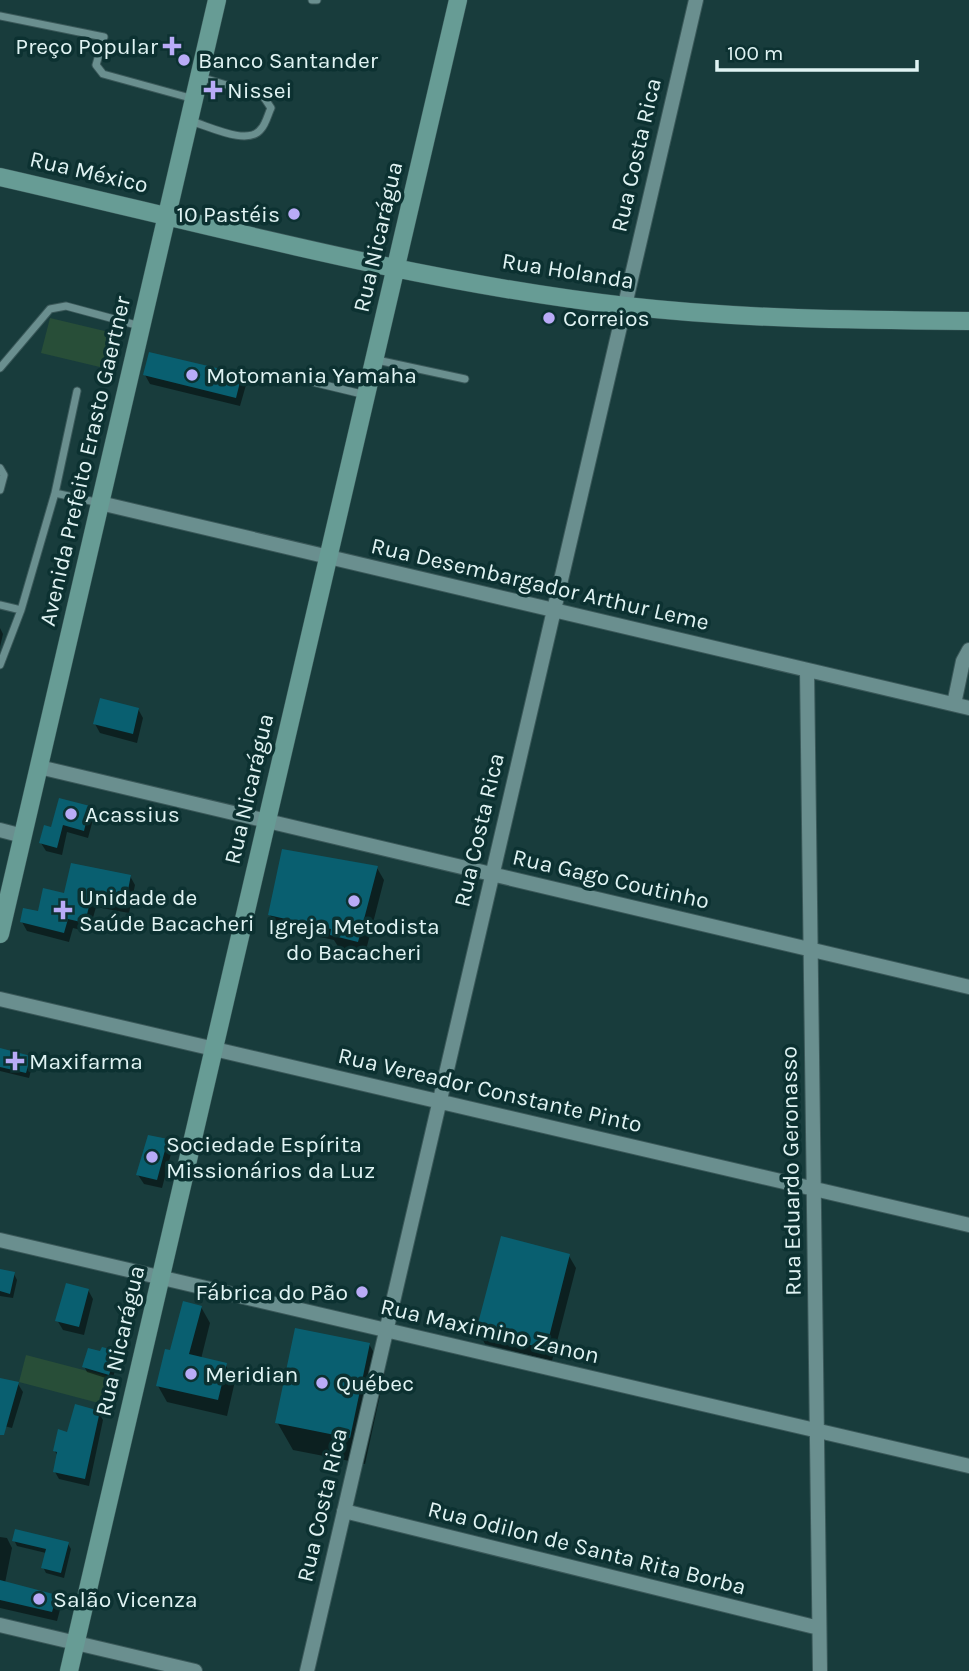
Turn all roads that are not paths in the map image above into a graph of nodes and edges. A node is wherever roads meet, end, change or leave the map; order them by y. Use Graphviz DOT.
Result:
graph roads {
  1 [pos="217,0"];
  2 [pos="458,0"];
  3 [pos="696,0"];
  4 [pos="0,16"];
  5 [pos="200,77"];
  6 [pos="194,99"];
  7 [pos="189,121"];
  8 [pos="0,177"];
  9 [pos="167,216"];
  10 [pos="396,268"];
  11 [pos="625,306"];
  12 [pos="969,321"];
  13 [pos="141,327"];
  14 [pos="374,360"];
  15 [pos="0,368"];
  16 [pos="465,379"];
  17 [pos="308,381"];
  18 [pos="77,391"];
  19 [pos="366,395"];
  20 [pos="0,468"];
  21 [pos="0,490"];
  22 [pos="55,492"];
  23 [pos="100,503"];
  24 [pos="328,557"];
  25 [pos="0,605"];
  26 [pos="21,610"];
  27 [pos="554,610"];
  28 [pos="969,650"];
  29 [pos="0,664"];
  30 [pos="807,670"];
  31 [pos="954,704"];
  32 [pos="969,708"];
  33 [pos="39,767"];
  34 [pos="267,821"];
  35 [pos="0,830"];
  36 [pos="23,836"];
  37 [pos="7,870"];
  38 [pos="492,874"];
  39 [pos="0,934"];
  40 [pos="810,950"];
  41 [pos="969,987"];
  42 [pos="0,999"];
  43 [pos="214,1049"];
  44 [pos="440,1102"];
  45 [pos="814,1190"];
  46 [pos="969,1225"];
  47 [pos="0,1240"];
  48 [pos="160,1277"];
  49 [pos="386,1330"];
  50 [pos="817,1431"];
  51 [pos="969,1466"];
  52 [pos="344,1511"];
  53 [pos="0,1625"];
  54 [pos="819,1628"];
  55 [pos="75,1643"];
  56 [pos="69,1671"];
  57 [pos="195,1671"];
  58 [pos="307,1671"];
  59 [pos="820,1671"];
  1 -- 5 [label="main road, Avenida Prefeito Erasto Gaertner"];
  2 -- 10 [label="main road, Rua Nicarágua"];
  3 -- 11 [label="street, Rua Costa Rica"];
  4 -- 6 [label="lane"];
  5 -- 6 [label="main road, Avenida Prefeito Erasto Gaertner"];
  5 -- 7 [label="lane"];
  6 -- 7 [label="main road, Avenida Prefeito Erasto Gaertner"];
  7 -- 9 [label="main road, Avenida Prefeito Erasto Gaertner"];
  8 -- 9 [label="main road, Rua México"];
  9 -- 10 [label="main road, Rua Holanda"];
  9 -- 13 [label="main road, Avenida Prefeito Erasto Gaertner"];
  10 -- 11 [label="main road, Rua Holanda"];
  10 -- 14 [label="main road, Rua Nicarágua"];
  11 -- 12 [label="main road, Rua Holanda"];
  11 -- 27 [label="street, Rua Costa Rica"];
  13 -- 15 [label="lane"];
  13 -- 23 [label="main road, Avenida Prefeito Erasto Gaertner"];
  14 -- 16 [label="lane"];
  14 -- 19 [label="main road, Rua Nicarágua"];
  17 -- 19 [label="lane"];
  18 -- 22 [label="lane"];
  19 -- 24 [label="main road, Rua Nicarágua"];
  20 -- 21 [label="lane"];
  22 -- 23 [label="lane"];
  22 -- 26 [label="lane"];
  23 -- 24 [label="street, Rua Desembargador Arthur Leme"];
  23 -- 33 [label="main road, Avenida Prefeito Erasto Gaertner"];
  24 -- 27 [label="street, Rua Desembargador Arthur Leme"];
  24 -- 34 [label="main road, Rua Nicarágua"];
  25 -- 26 [label="lane"];
  26 -- 29 [label="lane"];
  27 -- 30 [label="street, Rua Desembargador Arthur Leme"];
  27 -- 38 [label="street, Rua Costa Rica"];
  28 -- 31 [label="street"];
  30 -- 31 [label="street, Rua Desembargador Arthur Leme"];
  30 -- 40 [label="street, Rua Eduardo Geronasso"];
  31 -- 32 [label="street, Rua Desembargador Arthur Leme"];
  33 -- 34 [label="street, Rua Gago Coutinho"];
  33 -- 36 [label="main road, Avenida Prefeito Erasto Gaertner"];
  34 -- 38 [label="street, Rua Gago Coutinho"];
  34 -- 43 [label="main road, Rua Nicarágua"];
  35 -- 36 [label="street"];
  36 -- 37 [label="main road, Avenida Prefeito Erasto Gaertner"];
  37 -- 39 [label="main road, Avenida Prefeito Erasto Gaertner"];
  38 -- 40 [label="street, Rua Gago Coutinho"];
  38 -- 44 [label="street, Rua Costa Rica"];
  40 -- 41 [label="street, Rua Gago Coutinho"];
  40 -- 45 [label="street, Rua Eduardo Geronasso"];
  42 -- 43 [label="street, Rua Vereador Constante Pinto"];
  43 -- 44 [label="street, Rua Vereador Constante Pinto"];
  43 -- 48 [label="main road, Rua Nicarágua"];
  44 -- 45 [label="street, Rua Vereador Constante Pinto"];
  44 -- 49 [label="street, Rua Costa Rica"];
  45 -- 46 [label="street, Rua Vereador Constante Pinto"];
  45 -- 50 [label="street, Rua Eduardo Geronasso"];
  47 -- 48 [label="street, Rua Maximino Zanon"];
  48 -- 49 [label="street, Rua Maximino Zanon"];
  48 -- 55 [label="main road, Rua Nicarágua"];
  49 -- 50 [label="street, Rua Maximino Zanon"];
  49 -- 52 [label="street, Rua Costa Rica"];
  50 -- 51 [label="street, Rua Maximino Zanon"];
  50 -- 54 [label="street, Rua Eduardo Geronasso"];
  52 -- 54 [label="street, Rua Odilon de Santa Rita Borba"];
  52 -- 58 [label="street, Rua Costa Rica"];
  53 -- 55 [label="street"];
  54 -- 59 [label="street, Rua Eduardo Geronasso"];
  55 -- 56 [label="main road, Rua Nicarágua"];
  55 -- 57 [label="street"];
}
